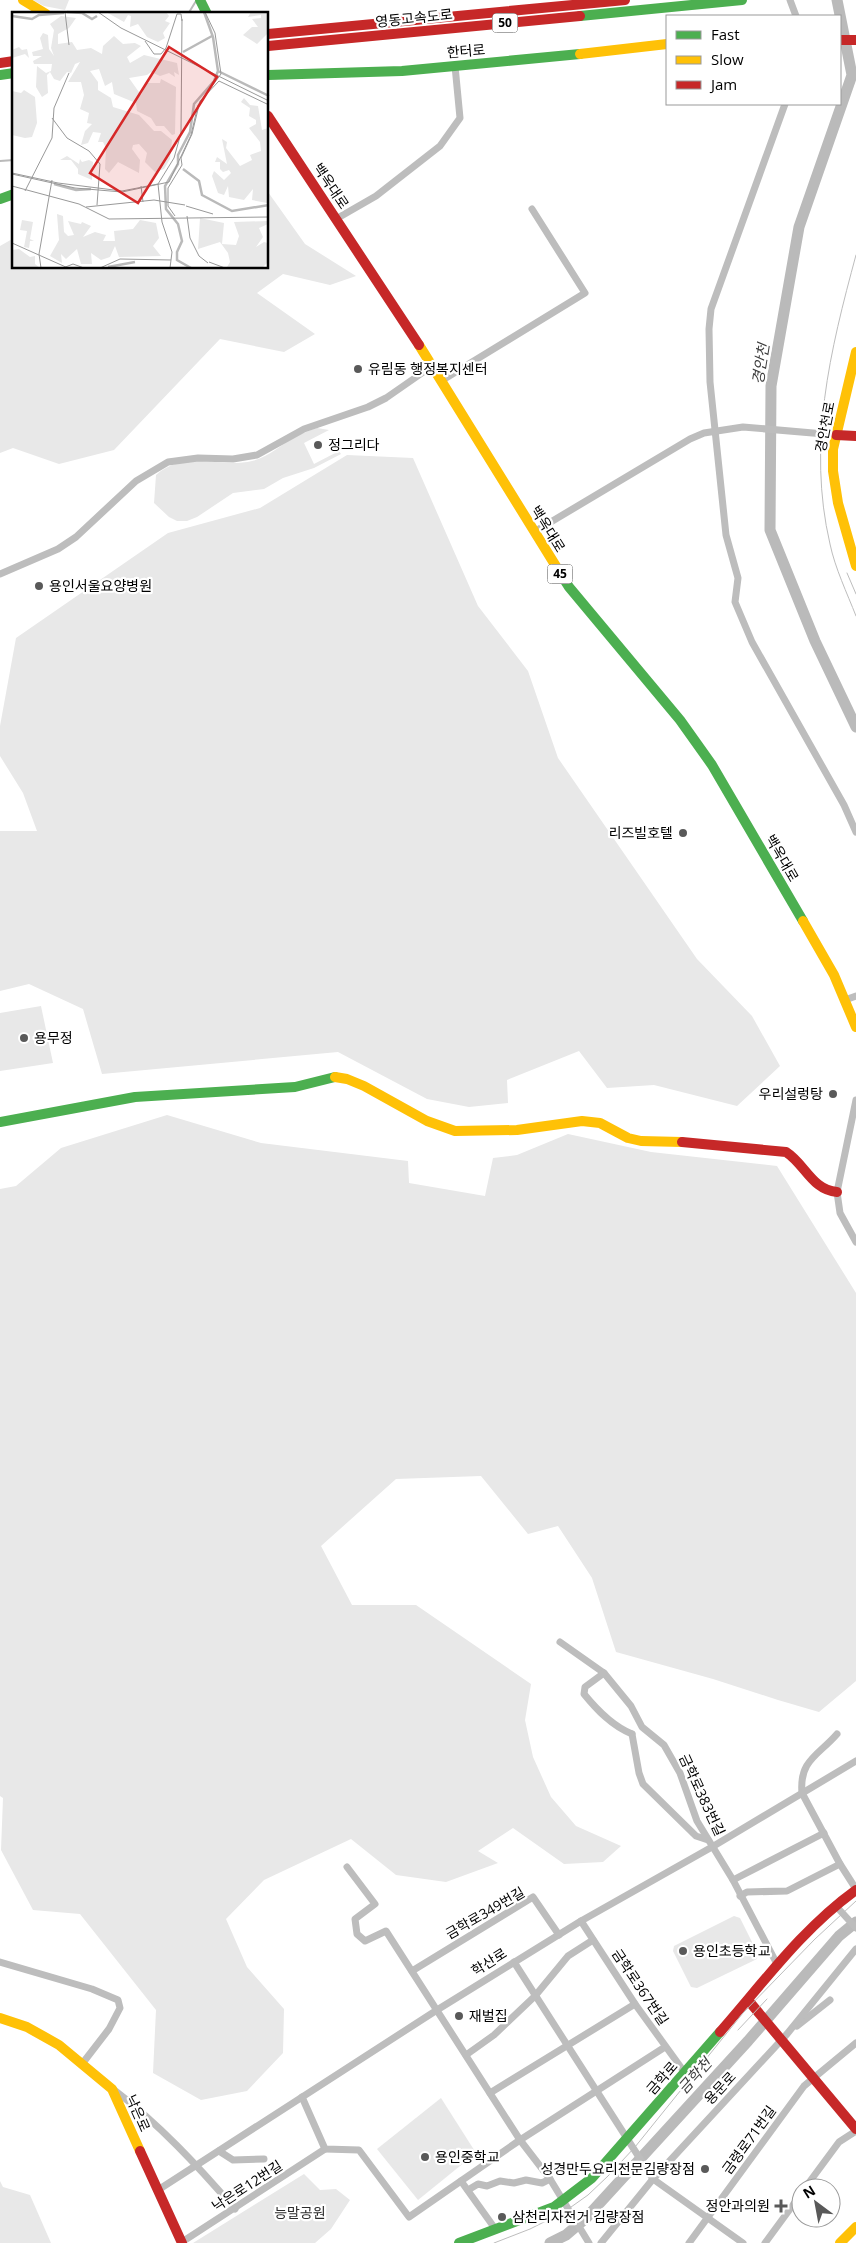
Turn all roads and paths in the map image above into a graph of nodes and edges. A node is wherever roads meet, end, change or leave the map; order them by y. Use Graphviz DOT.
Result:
graph roads {
  1 [pos="23,0"];
  2 [pos="200,0"];
  3 [pos="625,0"];
  4 [pos="742,0"];
  5 [pos="790,0"];
  6 [pos="43,12"];
  7 [pos="206,12"];
  8 [pos="796,15"];
  9 [pos="269,34"];
  10 [pos="841,40"];
  11 [pos="856,40"];
  12 [pos="666,44"];
  13 [pos="269,46"];
  14 [pos="455,66"];
  15 [pos="269,74"];
  16 [pos="785,105"];
  17 [pos="269,118"];
  18 [pos="12,195"];
  19 [pos="0,199"];
  20 [pos="532,209"];
  21 [pos="336,219"];
  22 [pos="856,352"];
  23 [pos="432,366"];
  24 [pos="441,381"];
  25 [pos="718,430"];
  26 [pos="832,434"];
  27 [pos="856,436"];
  28 [pos="534,532"];
  29 [pos="856,566"];
  30 [pos="0,574"];
  31 [pos="856,832"];
  32 [pos="856,996"];
  33 [pos="845,1000"];
  34 [pos="856,1027"];
  35 [pos="855,1104"];
  36 [pos="0,1122"];
  37 [pos="837,1192"];
  38 [pos="856,1242"];
  39 [pos="560,1642"];
  40 [pos="604,1673"];
  41 [pos="642,1727"];
  42 [pos="632,1734"];
  43 [pos="837,1734"];
  44 [pos="856,1761"];
  45 [pos="802,1793"];
  46 [pos="824,1833"];
  47 [pos="708,1840"];
  48 [pos="712,1848"];
  49 [pos="840,1864"];
  50 [pos="347,1867"];
  51 [pos="733,1880"];
  52 [pos="856,1889"];
  53 [pos="740,1896"];
  54 [pos="835,1905"];
  55 [pos="581,1921"];
  56 [pos="856,1928"];
  57 [pos="559,1935"];
  58 [pos="593,1940"];
  59 [pos="856,1949"];
  60 [pos="0,1962"];
  61 [pos="514,1962"];
  62 [pos="778,1966"];
  63 [pos="412,1971"];
  64 [pos="536,1996"];
  65 [pos="830,2000"];
  66 [pos="749,2001"];
  67 [pos="635,2004"];
  68 [pos="436,2010"];
  69 [pos="0,2018"];
  70 [pos="781,2036"];
  71 [pos="856,2043"];
  72 [pos="567,2046"];
  73 [pos="665,2047"];
  74 [pos="466,2055"];
  75 [pos="82,2064"];
  76 [pos="682,2070"];
  77 [pos="812,2077"];
  78 [pos="112,2089"];
  79 [pos="596,2091"];
  80 [pos="490,2093"];
  81 [pos="302,2097"];
  82 [pos="856,2130"];
  83 [pos="628,2139"];
  84 [pos="520,2140"];
  85 [pos="325,2149"];
  86 [pos="218,2151"];
  87 [pos="264,2159"];
  88 [pos="197,2165"];
  89 [pos="812,2178"];
  90 [pos="550,2179"];
  91 [pos="653,2179"];
  92 [pos="461,2180"];
  93 [pos="158,2190"];
  94 [pos="468,2190"];
  95 [pos="564,2202"];
  96 [pos="791,2208"];
  97 [pos="235,2209"];
  98 [pos="708,2218"];
  99 [pos="856,2227"];
  100 [pos="496,2230"];
  101 [pos="182,2242"];
  102 [pos="459,2243"];
  103 [pos="589,2243"];
  104 [pos="602,2243"];
  105 [pos="689,2243"];
  106 [pos="743,2243"];
  107 [pos="765,2243"];
  108 [pos="840,2243"];
  1 -- 6 [label="main road"];
  2 -- 7 [label="main road"];
  3 -- 9 [label="main road, 영동고속도로 / 50"];
  4 -- 13 [label="main road, 영동고속도로 / 50"];
  5 -- 8 [label="street"];
  10 -- 11 [label="main road"];
  12 -- 14 [label="main road, 한터로"];
  14 -- 15 [label="main road, 한터로"];
  14 -- 21 [label="street"];
  16 -- 25 [label="street"];
  17 -- 21 [label="main road, 백옥대로 / 45"];
  18 -- 19 [label="main road"];
  20 -- 24 [label="street"];
  21 -- 23 [label="main road, 백옥대로 / 45"];
  22 -- 26 [label="main road, 경안천로"];
  23 -- 24 [label="main road, 백옥대로 / 45"];
  23 -- 30 [label="street"];
  24 -- 28 [label="main road, 백옥대로 / 45"];
  25 -- 26 [label="street"];
  25 -- 28 [label="street"];
  25 -- 31 [label="street"];
  26 -- 27 [label="main road"];
  26 -- 29 [label="main road, 경안천로"];
  28 -- 33 [label="main road, 백옥대로 / 45"];
  32 -- 33 [label="street"];
  33 -- 34 [label="main road, 백옥대로 / 45"];
  35 -- 37 [label="street"];
  36 -- 37 [label="main road"];
  37 -- 38 [label="street"];
  39 -- 40 [label="street, 금학로383번길"];
  40 -- 41 [label="street, 금학로383번길"];
  40 -- 42 [label="street"];
  41 -- 42 [label="street"];
  41 -- 47 [label="street, 금학로383번길"];
  42 -- 47 [label="street"];
  43 -- 45 [label="street"];
  44 -- 45 [label="street, 학산로"];
  45 -- 46 [label="street"];
  45 -- 48 [label="street, 학산로"];
  46 -- 49 [label="street"];
  46 -- 51 [label="street"];
  47 -- 48 [label="street, 금학로383번길"];
  48 -- 51 [label="street, 금학로383번길"];
  48 -- 55 [label="street, 학산로"];
  49 -- 52 [label="street"];
  49 -- 53 [label="street"];
  50 -- 63 [label="street"];
  51 -- 53 [label="street, 금학로383번길"];
  52 -- 54 [label="main road, 금학로"];
  53 -- 62 [label="street, 금학로383번길"];
  54 -- 56 [label="street"];
  54 -- 62 [label="main road, 금학로"];
  55 -- 57 [label="street, 학산로"];
  55 -- 58 [label="street, 금학로367번길"];
  57 -- 61 [label="street, 학산로"];
  57 -- 63 [label="street, 금학로349번길"];
  58 -- 64 [label="street"];
  58 -- 67 [label="street, 금학로367번길"];
  59 -- 70 [label="street, 용문로"];
  60 -- 75 [label="street"];
  61 -- 64 [label="street"];
  61 -- 68 [label="street, 학산로"];
  62 -- 66 [label="main road, 금학로"];
  63 -- 68 [label="street"];
  64 -- 72 [label="street"];
  64 -- 74 [label="street"];
  65 -- 70 [label="street"];
  66 -- 70 [label="main road"];
  66 -- 76 [label="main road, 금학로"];
  67 -- 72 [label="street"];
  67 -- 73 [label="street, 금학로367번길"];
  68 -- 74 [label="street"];
  68 -- 81 [label="street, 학산로"];
  69 -- 75 [label="main road, 낙은로"];
  70 -- 77 [label="main road"];
  70 -- 91 [label="street, 용문로"];
  71 -- 77 [label="street, 금령로71번길"];
  72 -- 79 [label="street"];
  72 -- 80 [label="street"];
  73 -- 76 [label="street, 금학로367번길"];
  73 -- 79 [label="street"];
  74 -- 80 [label="street"];
  75 -- 78 [label="main road, 낙은로"];
  76 -- 83 [label="main road, 금학로"];
  77 -- 82 [label="main road"];
  77 -- 98 [label="street, 금령로71번길"];
  78 -- 88 [label="street"];
  78 -- 93 [label="main road, 낙은로"];
  79 -- 83 [label="street"];
  79 -- 84 [label="street"];
  80 -- 84 [label="street"];
  81 -- 85 [label="street"];
  81 -- 86 [label="street, 학산로"];
  82 -- 89 [label="street"];
  83 -- 91 [label="street"];
  83 -- 95 [label="main road, 금학로"];
  84 -- 90 [label="street"];
  84 -- 92 [label="street"];
  85 -- 92 [label="street"];
  85 -- 97 [label="street, 낙은로12번길"];
  86 -- 87 [label="street"];
  86 -- 88 [label="street, 학산로"];
  88 -- 93 [label="street, 학산로"];
  88 -- 97 [label="street"];
  90 -- 94 [label="street"];
  90 -- 95 [label="street"];
  91 -- 98 [label="street"];
  91 -- 104 [label="street, 용문로"];
  92 -- 94 [label="street"];
  93 -- 101 [label="main road, 낙은로"];
  94 -- 100 [label="street"];
  95 -- 100 [label="main road, 금학로"];
  95 -- 103 [label="street"];
  96 -- 107 [label="street"];
  97 -- 101 [label="street, 낙은로12번길"];
  98 -- 105 [label="street, 금령로71번길"];
  98 -- 106 [label="street"];
  99 -- 108 [label="main road"];
  100 -- 102 [label="main road, 금학로"];
}
